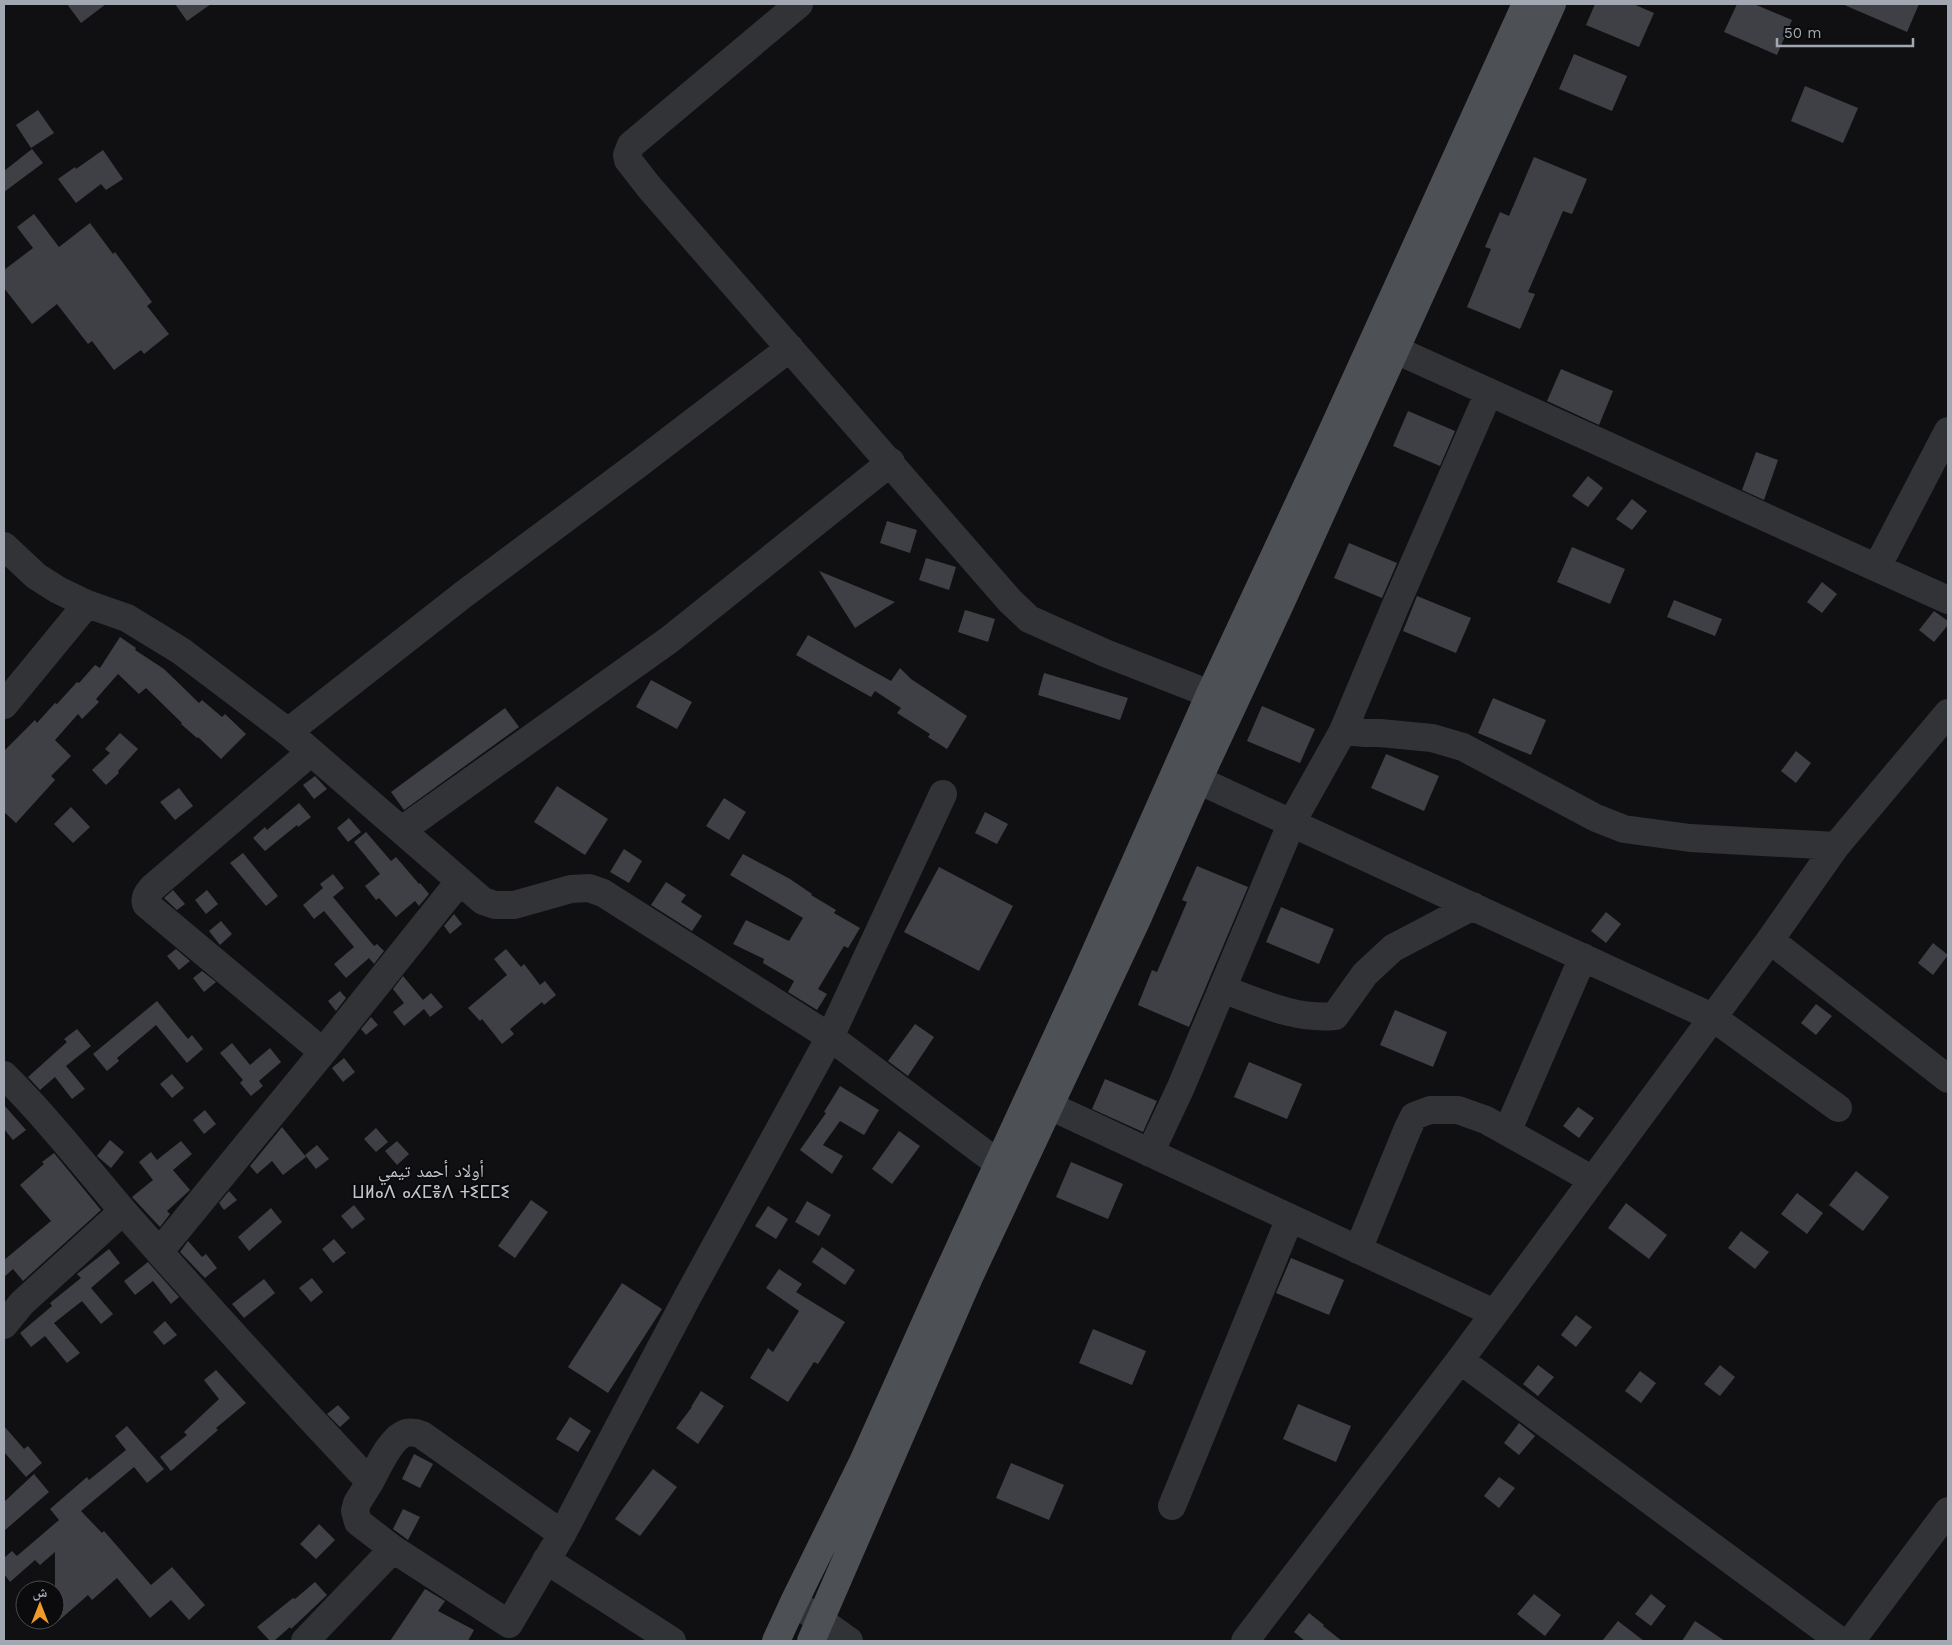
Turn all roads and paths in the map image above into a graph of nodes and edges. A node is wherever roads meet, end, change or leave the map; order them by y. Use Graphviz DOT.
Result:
graph roads {
  1 [pos="799,4"];
  2 [pos="1526,4"];
  3 [pos="1552,4"];
  4 [pos="790,348"];
  5 [pos="1396,350"];
  6 [pos="1489,392"];
  7 [pos="1948,431"];
  8 [pos="891,462"];
  9 [pos="4,546"];
  10 [pos="1877,568"];
  11 [pos="1948,600"];
  12 [pos="87,604"];
  13 [pos="1210,694"];
  14 [pos="4,705"];
  15 [pos="1948,712"];
  16 [pos="1343,731"];
  17 [pos="288,732"];
  18 [pos="311,752"];
  19 [pos="1198,780"];
  20 [pos="943,794"];
  21 [pos="1292,822"];
  22 [pos="402,830"];
  23 [pos="1836,846"];
  24 [pos="459,882"];
  25 [pos="1473,906"];
  26 [pos="1770,940"];
  27 [pos="1583,957"];
  28 [pos="1222,989"];
  29 [pos="1712,1017"];
  30 [pos="830,1037"];
  31 [pos="323,1052"];
  32 [pos="4,1075"];
  33 [pos="1948,1079"];
  34 [pos="1050,1106"];
  35 [pos="1838,1108"];
  36 [pos="1507,1132"];
  37 [pos="1150,1153"];
  38 [pos="1008,1169"];
  39 [pos="1592,1180"];
  40 [pos="123,1211"];
  41 [pos="1290,1218"];
  42 [pos="1358,1250"];
  43 [pos="160,1251"];
  44 [pos="1494,1313"];
  45 [pos="4,1324"];
  46 [pos="1460,1360"];
  47 [pos="370,1482"];
  48 [pos="1172,1506"];
  49 [pos="1948,1510"];
  50 [pos="562,1534"];
  51 [pos="392,1549"];
  52 [pos="546,1560"];
  53 [pos="794,1602"];
  54 [pos="815,1631"];
  55 [pos="504,1633"];
  56 [pos="305,1641"];
  57 [pos="672,1641"];
  58 [pos="776,1641"];
  59 [pos="849,1641"];
  60 [pos="1245,1641"];
  61 [pos="1840,1641"];
  62 [pos="1851,1641"];
  1 -- 4 [label="street"];
  2 -- 13 [label="main road"];
  3 -- 5 [label="main road"];
  4 -- 8 [label="street"];
  4 -- 17 [label="street"];
  5 -- 6 [label="street"];
  5 -- 19 [label="main road"];
  6 -- 10 [label="street"];
  6 -- 16 [label="street"];
  7 -- 10 [label="street"];
  8 -- 13 [label="street"];
  8 -- 22 [label="street"];
  9 -- 12 [label="street"];
  10 -- 11 [label="street"];
  12 -- 14 [label="street"];
  12 -- 17 [label="street"];
  13 -- 38 [label="main road"];
  15 -- 23 [label="street"];
  16 -- 21 [label="street"];
  16 -- 23 [label="street"];
  17 -- 18 [label="street"];
  18 -- 22 [label="street"];
  18 -- 31 [label="street"];
  19 -- 21 [label="street"];
  19 -- 34 [label="main road"];
  20 -- 30 [label="street"];
  21 -- 25 [label="street"];
  21 -- 28 [label="street"];
  22 -- 24 [label="street"];
  23 -- 26 [label="street"];
  24 -- 30 [label="street"];
  24 -- 31 [label="street"];
  25 -- 27 [label="street"];
  25 -- 28 [label="street"];
  26 -- 29 [label="street"];
  26 -- 33 [label="street"];
  27 -- 29 [label="street"];
  27 -- 36 [label="street"];
  28 -- 37 [label="street"];
  29 -- 35 [label="street"];
  29 -- 39 [label="street"];
  30 -- 38 [label="street"];
  30 -- 50 [label="street"];
  31 -- 43 [label="street"];
  32 -- 40 [label="street"];
  34 -- 37 [label="street"];
  34 -- 38 [label="main road"];
  36 -- 39 [label="street"];
  36 -- 42 [label="street"];
  37 -- 41 [label="street"];
  38 -- 53 [label="main road"];
  38 -- 54 [label="main road"];
  39 -- 44 [label="street"];
  40 -- 43 [label="street"];
  40 -- 45 [label="street"];
  41 -- 42 [label="street"];
  41 -- 48 [label="street"];
  42 -- 44 [label="street"];
  43 -- 47 [label="street"];
  44 -- 46 [label="street"];
  46 -- 60 [label="street"];
  46 -- 61 [label="street"];
  47 -- 50 [label="street"];
  47 -- 51 [label="street"];
  49 -- 62 [label="street"];
  50 -- 52 [label="street"];
  51 -- 55 [label="street"];
  51 -- 56 [label="street"];
  52 -- 55 [label="street"];
  52 -- 57 [label="street"];
  53 -- 54 [label="street"];
  53 -- 58 [label="main road"];
  54 -- 59 [label="street"];
}
